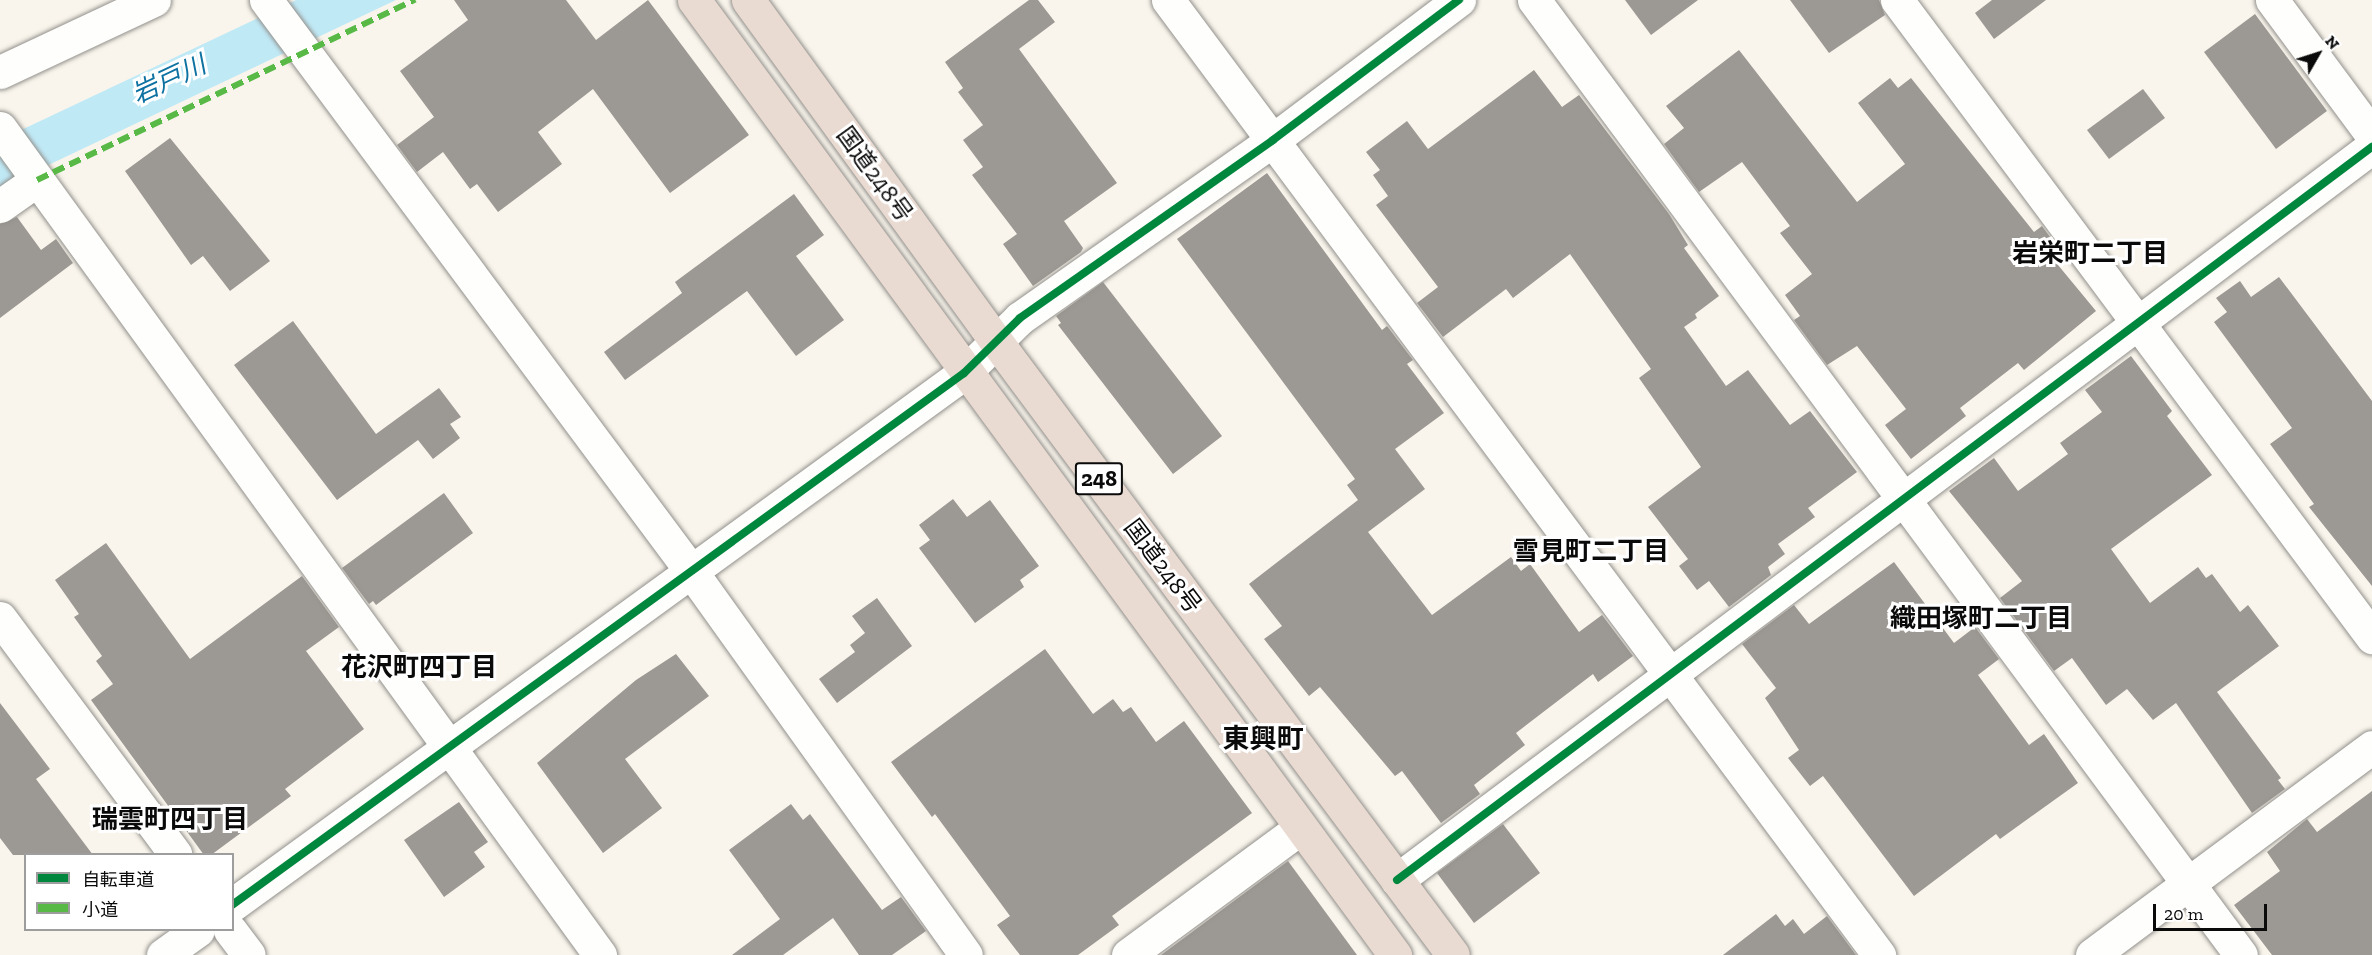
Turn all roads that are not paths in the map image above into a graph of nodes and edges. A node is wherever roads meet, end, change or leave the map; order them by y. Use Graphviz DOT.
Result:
graph roads {
  1 [pos="154,0"];
  2 [pos="694,0"];
  3 [pos="748,0"];
  4 [pos="1168,0"];
  5 [pos="1459,0"];
  6 [pos="1534,0"];
  7 [pos="1897,0"];
  8 [pos="2272,0"];
  9 [pos="267,1"];
  10 [pos="0,72"];
  11 [pos="1,130"];
  12 [pos="2372,135"];
  13 [pos="1273,140"];
  14 [pos="2372,147"];
  15 [pos="34,176"];
  16 [pos="0,206"];
  17 [pos="2138,324"];
  18 [pos="996,341"];
  19 [pos="964,373"];
  20 [pos="1904,499"];
  21 [pos="691,571"];
  22 [pos="0,618"];
  23 [pos="2372,637"];
  24 [pos="1670,674"];
  25 [pos="2372,747"];
  26 [pos="448,748"];
  27 [pos="1299,829"];
  28 [pos="174,853"];
  29 [pos="1396,880"];
  30 [pos="2188,884"];
  31 [pos="234,904"];
  32 [pos="197,931"];
  33 [pos="231,931"];
  34 [pos="163,955"];
  35 [pos="249,955"];
  36 [pos="600,955"];
  37 [pos="966,955"];
  38 [pos="1128,955"];
  39 [pos="1395,955"];
  40 [pos="1453,955"];
  41 [pos="1879,955"];
  42 [pos="2092,955"];
  43 [pos="2241,955"];
  1 -- 10 [label="street"];
  2 -- 19 [label="highway, 国道248号 / 248"];
  3 -- 18 [label="highway, 国道248号 / 248"];
  4 -- 13 [label="street"];
  5 -- 13 [label="street"];
  6 -- 20 [label="street"];
  7 -- 17 [label="street"];
  8 -- 12 [label="street"];
  9 -- 21 [label="street"];
  11 -- 15 [label="street"];
  13 -- 18 [label="street"];
  13 -- 24 [label="street"];
  14 -- 17 [label="street"];
  15 -- 16 [label="street"];
  15 -- 26 [label="street"];
  17 -- 20 [label="street"];
  17 -- 23 [label="street"];
  18 -- 19 [label="street"];
  18 -- 29 [label="highway, 国道248号 / 248"];
  19 -- 21 [label="street"];
  19 -- 27 [label="highway, 国道248号 / 248"];
  20 -- 24 [label="street"];
  20 -- 30 [label="street"];
  21 -- 26 [label="street"];
  21 -- 37 [label="street"];
  22 -- 28 [label="street"];
  24 -- 29 [label="street"];
  24 -- 41 [label="street"];
  25 -- 30 [label="street"];
  26 -- 31 [label="street"];
  26 -- 36 [label="street"];
  27 -- 38 [label="street"];
  27 -- 39 [label="highway, 国道248号 / 248"];
  29 -- 40 [label="highway, 国道248号 / 248"];
  30 -- 42 [label="street"];
  30 -- 43 [label="street"];
  32 -- 34 [label="street"];
  33 -- 35 [label="street"];
}
